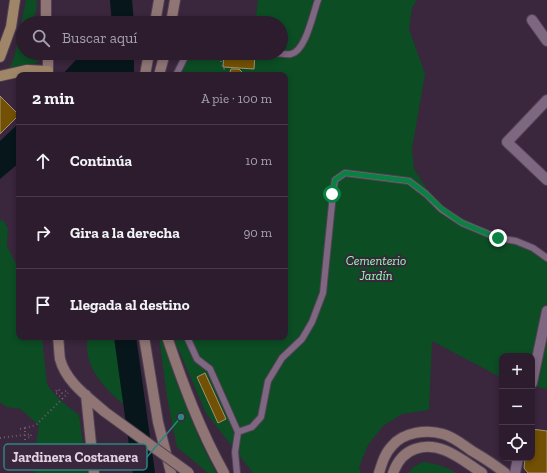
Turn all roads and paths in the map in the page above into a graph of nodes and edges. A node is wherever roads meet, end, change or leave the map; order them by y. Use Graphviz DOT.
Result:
graph roads {
  1 [pos="15,0"];
  2 [pos="46,0"];
  3 [pos="159,0"];
  4 [pos="175,0"];
  5 [pos="318,0"];
  6 [pos="46,16"];
  7 [pos="156,16"];
  8 [pos="172,16"];
  9 [pos="532,20"];
  10 [pos="547,41"];
  11 [pos="288,54"];
  12 [pos="0,57"];
  13 [pos="48,60"];
  14 [pos="148,60"];
  15 [pos="163,60"];
  16 [pos="184,60"];
  17 [pos="220,60"];
  18 [pos="16,72"];
  19 [pos="18,72"];
  20 [pos="41,72"];
  21 [pos="48,72"];
  22 [pos="146,72"];
  23 [pos="160,72"];
  24 [pos="178,72"];
  25 [pos="224,72"];
  26 [pos="0,76"];
  27 [pos="547,100"];
  28 [pos="547,180"];
  29 [pos="547,258"];
  30 [pos="547,311"];
  31 [pos="58,340"];
  32 [pos="144,340"];
  33 [pos="168,340"];
  34 [pos="188,340"];
  35 [pos="535,369"];
  36 [pos="66,391"];
  37 [pos="68,393"];
  38 [pos="86,395"];
  39 [pos="62,399"];
  40 [pos="25,428"];
  41 [pos="20,429"];
  42 [pos="238,432"];
  43 [pos="23,436"];
  44 [pos="0,438"];
  45 [pos="26,438"];
  46 [pos="392,445"];
  47 [pos="404,455"];
  48 [pos="517,461"];
  49 [pos="94,473"];
  50 [pos="171,473"];
  51 [pos="190,473"];
  52 [pos="224,473"];
  53 [pos="237,473"];
  54 [pos="379,473"];
  55 [pos="393,473"];
  56 [pos="482,473"];
  57 [pos="505,473"];
  58 [pos="515,473"];
  1 -- 12 [label="main road"];
  2 -- 6 [label="main road"];
  3 -- 7 [label="main road"];
  4 -- 8 [label="main road"];
  5 -- 11 [label="lane"];
  9 -- 10 [label="street"];
  13 -- 21 [label="main road"];
  14 -- 22 [label="main road"];
  15 -- 23 [label="main road"];
  16 -- 24 [label="lane"];
  17 -- 25 [label="path"];
  18 -- 26 [label="main road"];
  19 -- 20 [label="main road"];
  27 -- 28 [label="street"];
  29 -- 42 [label="lane"];
  30 -- 35 [label="street"];
  31 -- 38 [label="main road"];
  32 -- 50 [label="main road"];
  33 -- 52 [label="main road"];
  34 -- 42 [label="lane"];
  36 -- 39 [label="path"];
  37 -- 39 [label="path"];
  38 -- 49 [label="main road"];
  38 -- 51 [label="main road, bridge"];
  39 -- 40 [label="path"];
  40 -- 41 [label="path"];
  40 -- 45 [label="path"];
  42 -- 53 [label="lane"];
  43 -- 44 [label="path"];
  43 -- 45 [label="path"];
  43 -- 45 [label="path"];
  46 -- 47 [label="main road"];
  46 -- 54 [label="main road"];
  46 -- 57 [label="main road"];
  47 -- 55 [label="main road"];
  47 -- 56 [label="main road"];
  48 -- 58 [label="street"];
}
